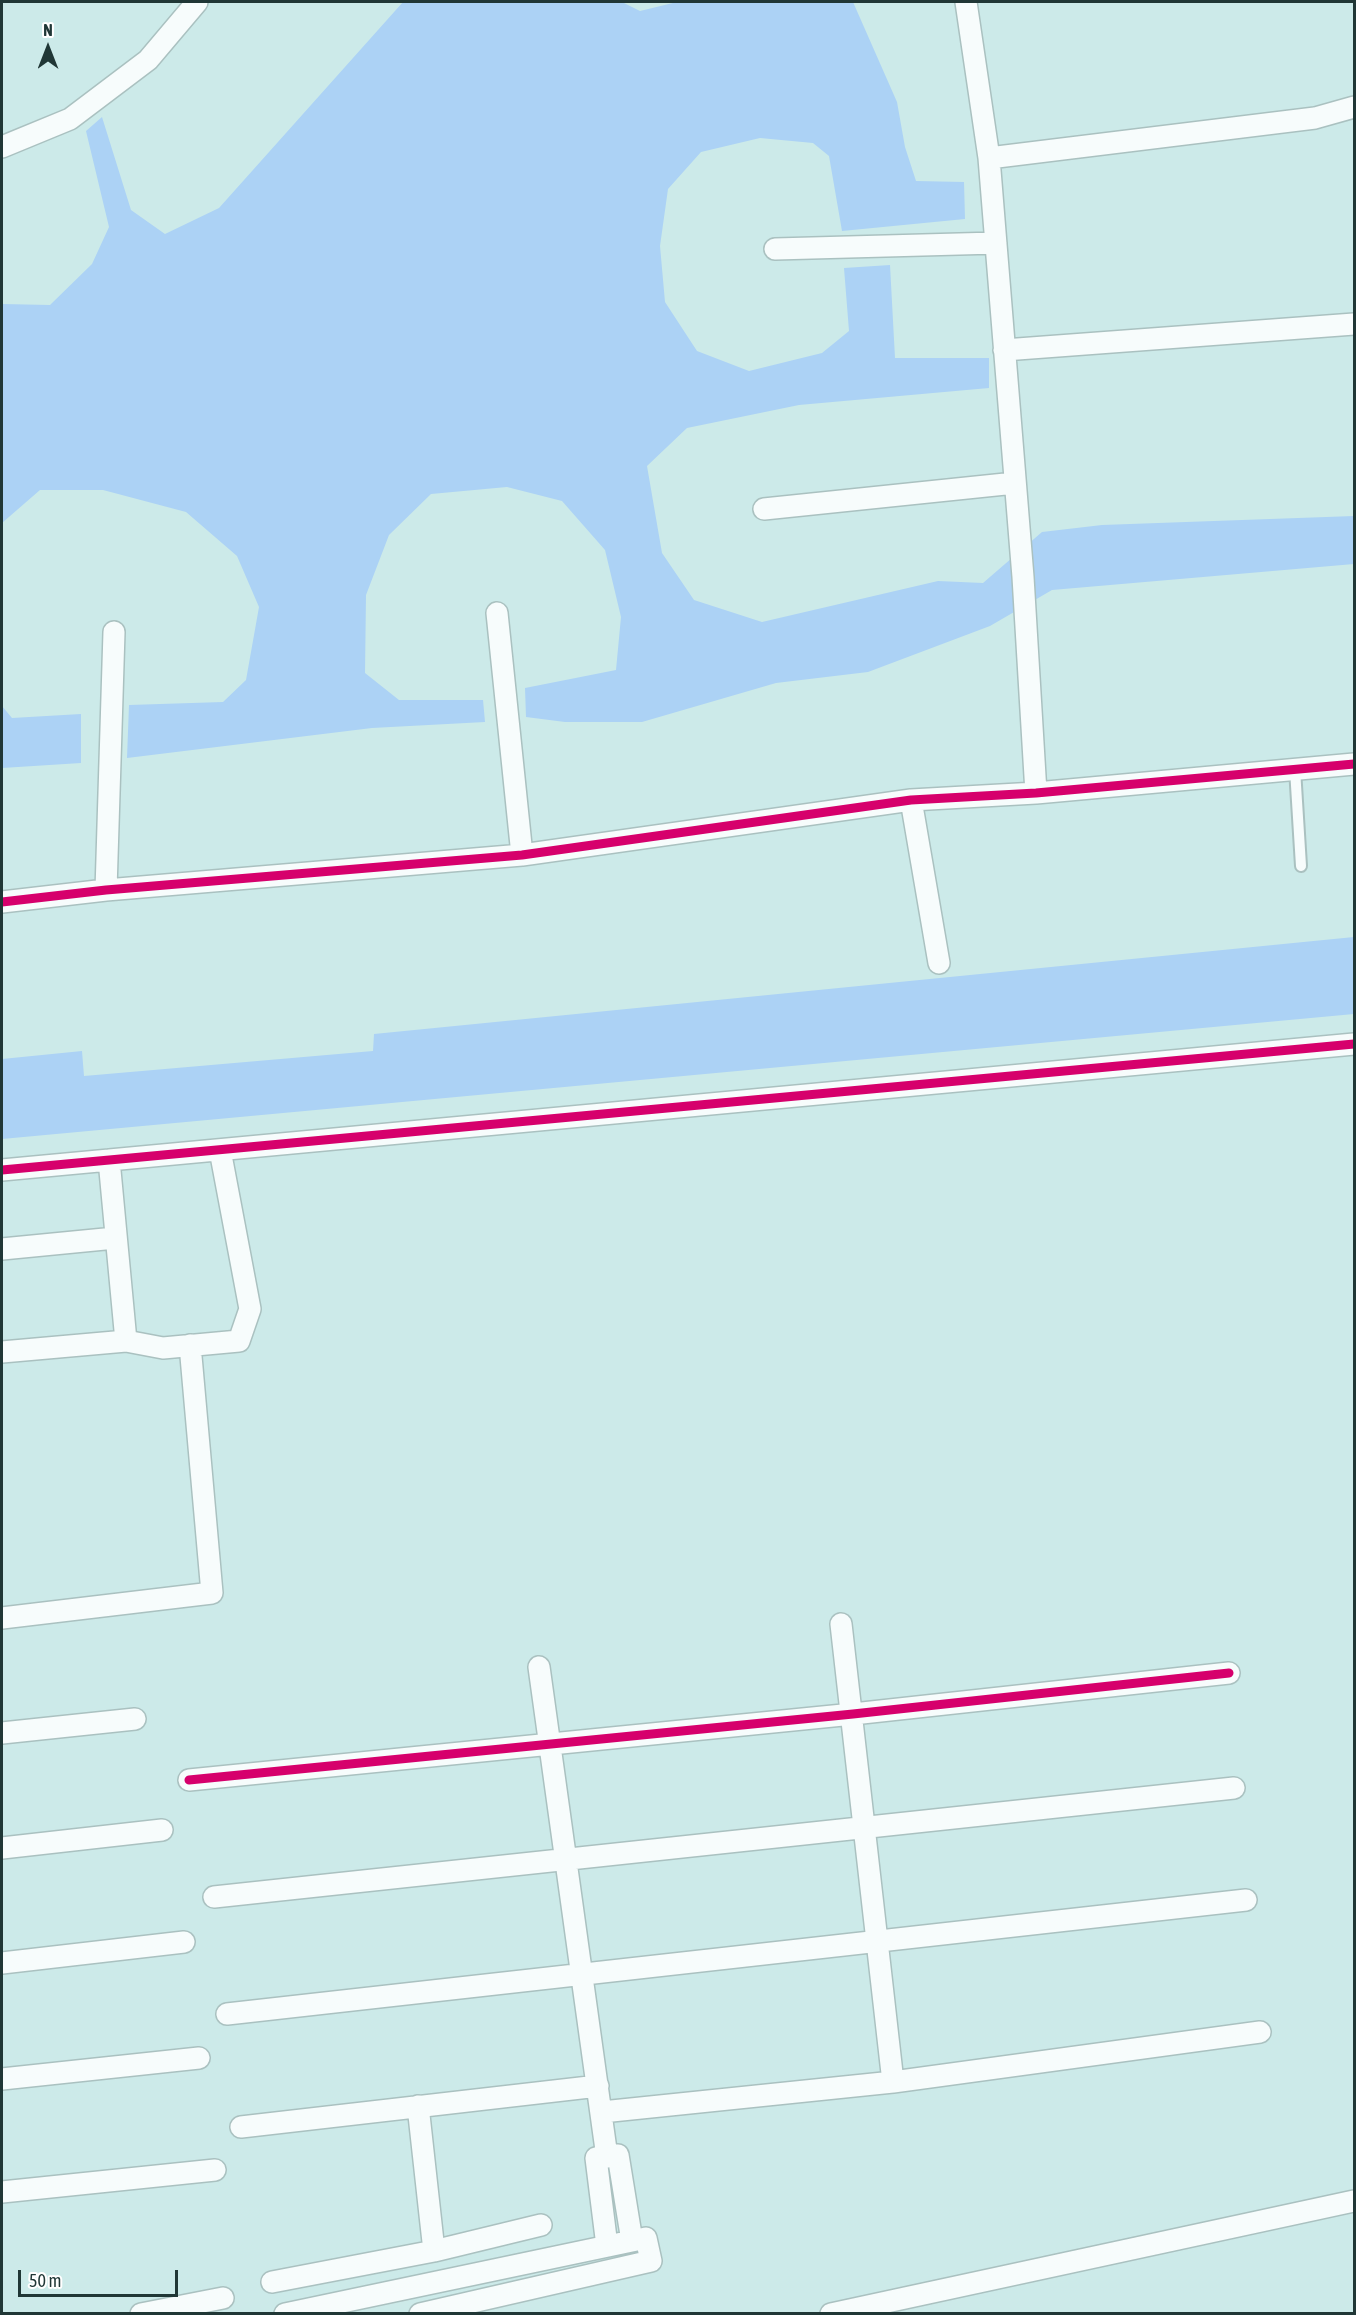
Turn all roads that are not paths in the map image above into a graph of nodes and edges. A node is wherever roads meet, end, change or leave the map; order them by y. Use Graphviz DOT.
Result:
graph roads {
  1 [pos="196,2"];
  2 [pos="966,2"];
  3 [pos="1354,107"];
  4 [pos="2,147"];
  5 [pos="989,158"];
  6 [pos="996,243"];
  7 [pos="775,249"];
  8 [pos="1354,324"];
  9 [pos="1004,350"];
  10 [pos="1015,483"];
  11 [pos="764,509"];
  12 [pos="497,613"];
  13 [pos="114,632"];
  14 [pos="1354,764"];
  15 [pos="1296,770"];
  16 [pos="1036,793"];
  17 [pos="911,800"];
  18 [pos="522,855"];
  19 [pos="1301,866"];
  20 [pos="106,890"];
  21 [pos="2,902"];
  22 [pos="939,963"];
  23 [pos="1354,1044"];
  24 [pos="220,1150"];
  25 [pos="109,1160"];
  26 [pos="2,1170"];
  27 [pos="115,1239"];
  28 [pos="2,1249"];
  29 [pos="126,1341"];
  30 [pos="190,1345"];
  31 [pos="2,1352"];
  32 [pos="2,1618"];
  33 [pos="841,1624"];
  34 [pos="539,1667"];
  35 [pos="1229,1673"];
  36 [pos="853,1714"];
  37 [pos="135,1719"];
  38 [pos="2,1733"];
  39 [pos="550,1744"];
  40 [pos="189,1780"];
  41 [pos="1234,1788"];
  42 [pos="866,1828"];
  43 [pos="162,1830"];
  44 [pos="2,1848"];
  45 [pos="566,1860"];
  46 [pos="213,1897"];
  47 [pos="1246,1900"];
  48 [pos="878,1939"];
  49 [pos="184,1942"];
  50 [pos="2,1963"];
  51 [pos="582,1975"];
  52 [pos="227,2014"];
  53 [pos="1260,2032"];
  54 [pos="199,2058"];
  55 [pos="2,2079"];
  56 [pos="893,2082"];
  57 [pos="598,2086"];
  58 [pos="418,2106"];
  59 [pos="602,2112"];
  60 [pos="241,2127"];
  61 [pos="608,2157"];
  62 [pos="215,2170"];
  63 [pos="2,2192"];
  64 [pos="1354,2201"];
  65 [pos="542,2225"];
  66 [pos="632,2241"];
  67 [pos="607,2246"];
  68 [pos="434,2251"];
  69 [pos="272,2282"];
  70 [pos="223,2298"];
  71 [pos="141,2313"];
  72 [pos="285,2313"];
  73 [pos="420,2313"];
  74 [pos="831,2313"];
  1 -- 4 [label="street"];
  2 -- 5 [label="street"];
  3 -- 5 [label="street"];
  5 -- 6 [label="street"];
  6 -- 7 [label="street"];
  6 -- 9 [label="street"];
  8 -- 9 [label="street"];
  9 -- 10 [label="street"];
  10 -- 11 [label="street"];
  10 -- 16 [label="street"];
  12 -- 18 [label="street"];
  13 -- 20 [label="street"];
  14 -- 15 [label="street"];
  15 -- 16 [label="street"];
  15 -- 19 [label="lane"];
  16 -- 17 [label="street"];
  17 -- 18 [label="street"];
  17 -- 22 [label="street"];
  18 -- 20 [label="street"];
  20 -- 21 [label="street"];
  23 -- 24 [label="street"];
  24 -- 25 [label="street"];
  24 -- 30 [label="street"];
  25 -- 26 [label="street"];
  25 -- 27 [label="street"];
  27 -- 28 [label="street"];
  27 -- 29 [label="street"];
  29 -- 30 [label="street"];
  29 -- 31 [label="street"];
  30 -- 32 [label="street"];
  33 -- 36 [label="street"];
  34 -- 39 [label="street"];
  35 -- 36 [label="street"];
  36 -- 39 [label="street"];
  36 -- 42 [label="street"];
  37 -- 38 [label="street"];
  39 -- 40 [label="street"];
  39 -- 45 [label="street"];
  41 -- 42 [label="street"];
  42 -- 45 [label="street"];
  42 -- 48 [label="street"];
  43 -- 44 [label="street"];
  45 -- 46 [label="street"];
  45 -- 51 [label="street"];
  47 -- 48 [label="street"];
  48 -- 51 [label="street"];
  48 -- 56 [label="street"];
  49 -- 50 [label="street"];
  51 -- 52 [label="street"];
  51 -- 57 [label="street"];
  53 -- 56 [label="street"];
  54 -- 55 [label="street"];
  56 -- 59 [label="street"];
  57 -- 58 [label="street"];
  57 -- 59 [label="street"];
  58 -- 60 [label="street"];
  58 -- 68 [label="street"];
  59 -- 61 [label="street"];
  61 -- 66 [label="street"];
  61 -- 67 [label="street"];
  62 -- 63 [label="street"];
  64 -- 74 [label="street"];
  65 -- 68 [label="street"];
  66 -- 67 [label="street"];
  66 -- 73 [label="street"];
  67 -- 72 [label="street"];
  68 -- 69 [label="street"];
  70 -- 71 [label="street"];
}
